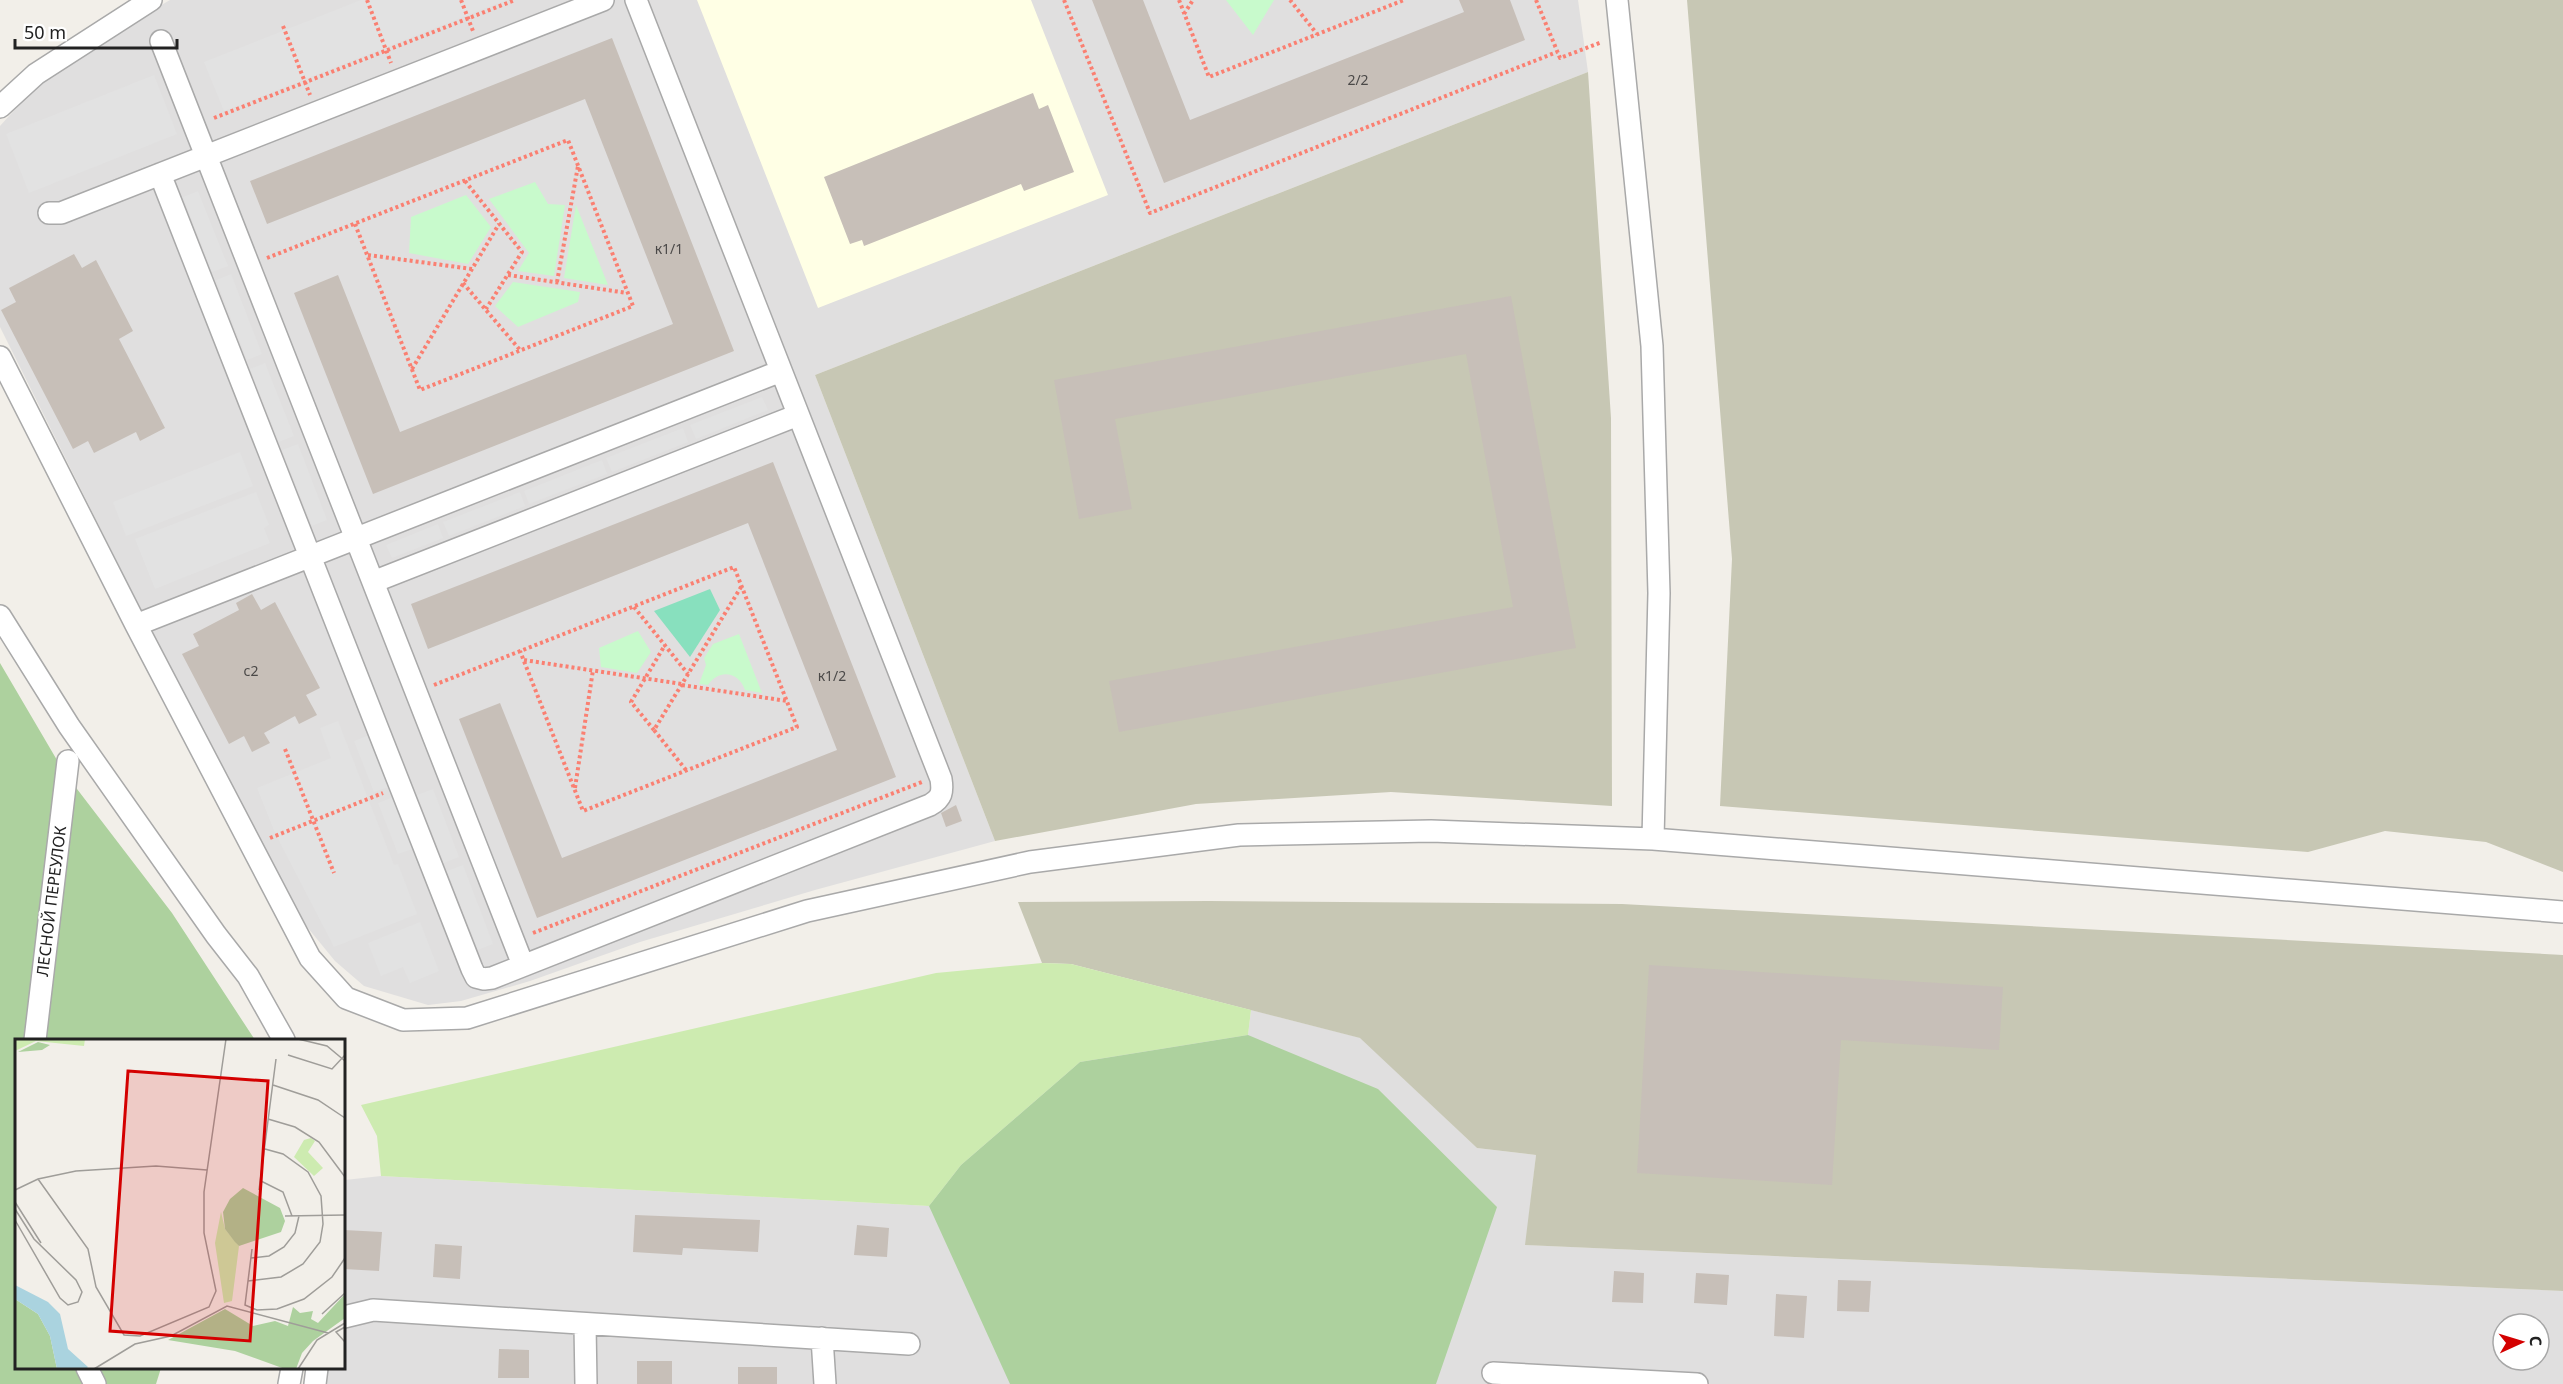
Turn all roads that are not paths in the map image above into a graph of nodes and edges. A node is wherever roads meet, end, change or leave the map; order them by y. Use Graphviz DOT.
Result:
graph roads {
  1 [pos="151,0"];
  2 [pos="603,0"];
  3 [pos="636,0"];
  4 [pos="1617,0"];
  5 [pos="161,41"];
  6 [pos="0,107"];
  7 [pos="206,156"];
  8 [pos="160,174"];
  9 [pos="49,213"];
  10 [pos="0,357"];
  11 [pos="781,371"];
  12 [pos="798,415"];
  13 [pos="356,538"];
  14 [pos="310,557"];
  15 [pos="373,582"];
  16 [pos="0,616"];
  17 [pos="136,625"];
  18 [pos="68,761"];
  19 [pos="1653,839"];
  20 [pos="2563,912"];
  21 [pos="524,965"];
  22 [pos="34,1039"];
  23 [pos="283,1039"];
  24 [pos="345,1317"];
  25 [pos="585,1325"];
  26 [pos="822,1338"];
  27 [pos="909,1344"];
  28 [pos="88,1369"];
  29 [pos="292,1369"];
  30 [pos="317,1369"];
  31 [pos="1493,1373"];
  32 [pos="1577,1381"];
  33 [pos="95,1384"];
  34 [pos="289,1384"];
  35 [pos="315,1384"];
  36 [pos="586,1384"];
  37 [pos="825,1384"];
  38 [pos="1697,1384"];
  1 -- 6 [label="street"];
  2 -- 7 [label="street"];
  3 -- 11 [label="street"];
  4 -- 19 [label="street"];
  5 -- 7 [label="street"];
  7 -- 8 [label="street"];
  7 -- 13 [label="street"];
  8 -- 9 [label="street"];
  8 -- 14 [label="street"];
  10 -- 17 [label="street"];
  11 -- 12 [label="street"];
  11 -- 13 [label="street"];
  12 -- 15 [label="street"];
  12 -- 21 [label="street"];
  13 -- 14 [label="street"];
  13 -- 15 [label="street"];
  14 -- 17 [label="street"];
  14 -- 21 [label="street"];
  15 -- 21 [label="street"];
  16 -- 23 [label="street"];
  17 -- 19 [label="street"];
  18 -- 22 [label="street, ЛЕСНОЙ ПЕРЕУЛОК"];
  19 -- 20 [label="street"];
  24 -- 25 [label="street"];
  25 -- 26 [label="street"];
  25 -- 36 [label="street"];
  26 -- 27 [label="street"];
  26 -- 37 [label="street"];
  28 -- 33 [label="street"];
  29 -- 34 [label="street"];
  30 -- 35 [label="street"];
  31 -- 32 [label="street"];
  32 -- 38 [label="street"];
}
